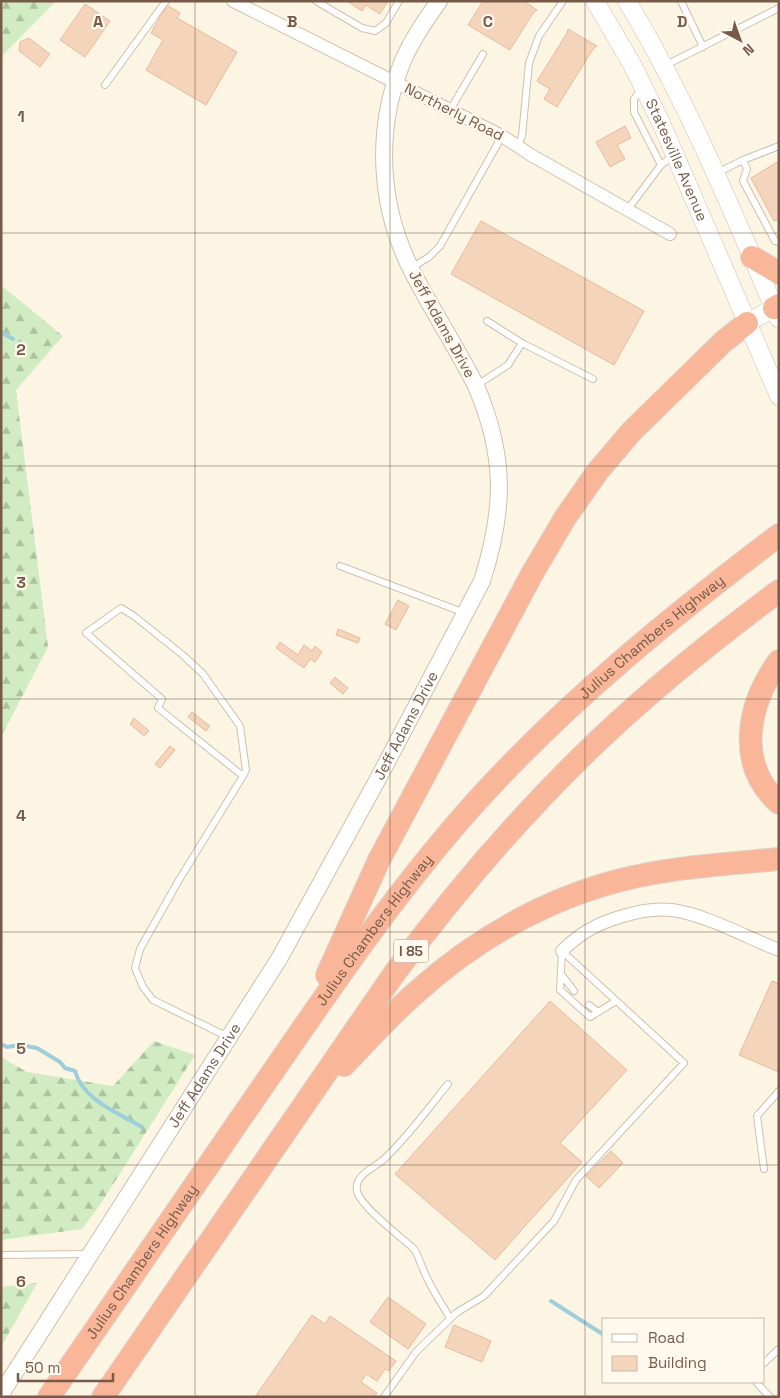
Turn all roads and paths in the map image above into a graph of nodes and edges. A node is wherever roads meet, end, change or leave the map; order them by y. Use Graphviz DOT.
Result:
graph roads {
  1 [pos="166,1"];
  2 [pos="233,1"];
  3 [pos="316,1"];
  4 [pos="399,1"];
  5 [pos="439,1"];
  6 [pos="563,1"];
  7 [pos="595,1"];
  8 [pos="627,1"];
  9 [pos="681,1"];
  10 [pos="779,8"];
  11 [pos="703,47"];
  12 [pos="483,54"];
  13 [pos="664,66"];
  14 [pos="395,82"];
  15 [pos="105,85"];
  16 [pos="450,110"];
  17 [pos="502,136"];
  18 [pos="518,146"];
  19 [pos="779,146"];
  20 [pos="668,160"];
  21 [pos="743,160"];
  22 [pos="716,174"];
  23 [pos="628,209"];
  24 [pos="670,234"];
  25 [pos="779,242"];
  26 [pos="752,256"];
  27 [pos="411,268"];
  28 [pos="779,273"];
  29 [pos="777,311"];
  30 [pos="487,321"];
  31 [pos="748,323"];
  32 [pos="522,343"];
  33 [pos="593,379"];
  34 [pos="476,386"];
  35 [pos="779,396"];
  36 [pos="779,535"];
  37 [pos="340,566"];
  38 [pos="779,591"];
  39 [pos="466,614"];
  40 [pos="779,661"];
  41 [pos="242,776"];
  42 [pos="779,803"];
  43 [pos="779,859"];
  44 [pos="779,950"];
  45 [pos="562,951"];
  46 [pos="561,974"];
  47 [pos="574,991"];
  48 [pos="616,1001"];
  49 [pos="589,1005"];
  50 [pos="598,1012"];
  51 [pos="302,1029"];
  52 [pos="229,1038"];
  53 [pos="448,1084"];
  54 [pos="779,1091"];
  55 [pos="298,1113"];
  56 [pos="764,1169"];
  57 [pos="91,1254"];
  58 [pos="1,1255"];
  59 [pos="450,1318"];
  60 [pos="779,1349"];
  61 [pos="765,1362"];
  62 [pos="757,1383"];
  63 [pos="1,1394"];
  64 [pos="49,1397"];
  65 [pos="103,1397"];
  66 [pos="384,1397"];
  67 [pos="770,1397"];
  1 -- 15 [label="lane"];
  2 -- 14 [label="street, Northerly Road"];
  3 -- 4 [label="lane"];
  5 -- 14 [label="street, Jeff Adams Drive"];
  6 -- 18 [label="lane"];
  7 -- 20 [label="main road, Statesville Avenue"];
  8 -- 13 [label="main road, Statesville Avenue"];
  9 -- 11 [label="lane"];
  10 -- 11 [label="lane"];
  11 -- 13 [label="lane"];
  12 -- 16 [label="lane"];
  13 -- 22 [label="main road, Statesville Avenue"];
  14 -- 16 [label="street, Northerly Road"];
  14 -- 27 [label="street, Jeff Adams Drive"];
  16 -- 17 [label="street, Northerly Road"];
  17 -- 18 [label="street, Northerly Road"];
  17 -- 27 [label="lane"];
  18 -- 23 [label="street, Northerly Road"];
  19 -- 21 [label="lane"];
  20 -- 23 [label="lane"];
  20 -- 31 [label="main road, Statesville Avenue"];
  21 -- 22 [label="lane"];
  21 -- 25 [label="lane"];
  22 -- 26 [label="main road, Statesville Avenue"];
  23 -- 24 [label="street, Northerly Road"];
  26 -- 28 [label="highway"];
  26 -- 29 [label="main road, Statesville Avenue"];
  27 -- 34 [label="street, Jeff Adams Drive"];
  29 -- 31 [label="main road"];
  30 -- 32 [label="lane"];
  31 -- 35 [label="main road, Statesville Avenue"];
  31 -- 51 [label="highway"];
  32 -- 33 [label="lane"];
  32 -- 34 [label="lane"];
  34 -- 39 [label="street, Jeff Adams Drive"];
  36 -- 51 [label="highway, Julius Chambers Highway"];
  37 -- 39 [label="lane"];
  38 -- 55 [label="highway, I 85"];
  39 -- 52 [label="street, Jeff Adams Drive"];
  40 -- 42 [label="highway"];
  41 -- 41 [label="lane"];
  41 -- 52 [label="lane"];
  43 -- 55 [label="highway"];
  44 -- 45 [label="street"];
  45 -- 46 [label="lane"];
  45 -- 48 [label="lane"];
  46 -- 47 [label="lane"];
  46 -- 50 [label="lane"];
  48 -- 50 [label="lane"];
  48 -- 59 [label="lane"];
  49 -- 50 [label="lane"];
  51 -- 64 [label="highway, Julius Chambers Highway"];
  52 -- 57 [label="street, Jeff Adams Drive"];
  53 -- 59 [label="lane"];
  54 -- 56 [label="lane"];
  55 -- 65 [label="highway, I 85"];
  57 -- 58 [label="lane"];
  57 -- 63 [label="street, Jeff Adams Drive"];
  59 -- 66 [label="lane"];
  60 -- 61 [label="lane"];
  62 -- 67 [label="lane"];
}
